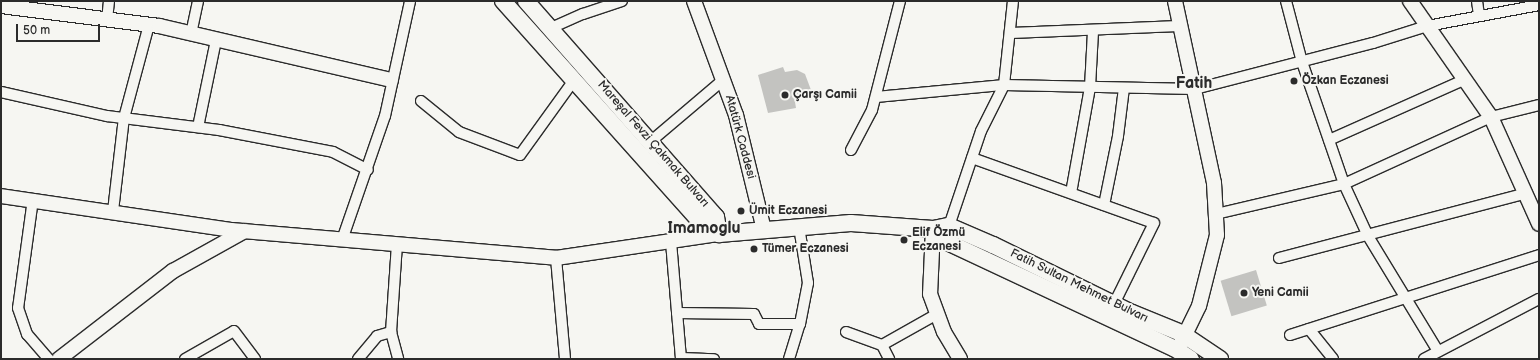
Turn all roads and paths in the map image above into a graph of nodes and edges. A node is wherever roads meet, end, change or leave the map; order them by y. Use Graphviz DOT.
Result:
graph roads {
  1 [pos="109,1"];
  2 [pos="198,1"];
  3 [pos="410,1"];
  4 [pos="503,1"];
  5 [pos="526,1"];
  6 [pos="622,1"];
  7 [pos="694,1"];
  8 [pos="900,1"];
  9 [pos="1013,1"];
  10 [pos="1175,1"];
  11 [pos="1286,1"];
  12 [pos="1410,1"];
  13 [pos="1477,1"];
  14 [pos="1539,5"];
  15 [pos="1,6"];
  16 [pos="1479,16"];
  17 [pos="107,20"];
  18 [pos="149,25"];
  19 [pos="1180,26"];
  20 [pos="1427,26"];
  21 [pos="551,28"];
  22 [pos="1093,31"];
  23 [pos="1010,33"];
  24 [pos="191,34"];
  25 [pos="216,40"];
  26 [pos="1302,62"];
  27 [pos="391,80"];
  28 [pos="574,80"];
  29 [pos="723,80"];
  30 [pos="1464,80"];
  31 [pos="1004,84"];
  32 [pos="1090,87"];
  33 [pos="1124,88"];
  34 [pos="1195,89"];
  35 [pos="1,92"];
  36 [pos="876,97"];
  37 [pos="421,101"];
  38 [pos="1539,105"];
  39 [pos="1491,117"];
  40 [pos="124,118"];
  41 [pos="198,127"];
  42 [pos="1329,140"];
  43 [pos="650,142"];
  44 [pos="851,150"];
  45 [pos="972,158"];
  46 [pos="368,170"];
  47 [pos="1344,184"];
  48 [pos="1071,193"];
  49 [pos="1526,193"];
  50 [pos="1,196"];
  51 [pos="34,199"];
  52 [pos="1104,205"];
  53 [pos="113,211"];
  54 [pos="1216,214"];
  55 [pos="1539,224"];
  56 [pos="805,226"];
  57 [pos="949,226"];
  58 [pos="933,229"];
  59 [pos="764,230"];
  60 [pos="245,232"];
  61 [pos="719,234"];
  62 [pos="1368,236"];
  63 [pos="342,240"];
  64 [pos="671,242"];
  65 [pos="397,244"];
  66 [pos="1539,255"];
  67 [pos="556,258"];
  68 [pos="1279,258"];
  69 [pos="1405,296"];
  70 [pos="1539,299"];
  71 [pos="1114,304"];
  72 [pos="677,313"];
  73 [pos="937,314"];
  74 [pos="800,324"];
  75 [pos="1309,329"];
  76 [pos="391,332"];
  77 [pos="846,332"];
  78 [pos="1290,335"];
  79 [pos="1185,336"];
  80 [pos="882,345"];
  81 [pos="1177,350"];
  82 [pos="1438,351"];
  83 [pos="681,358"];
  84 [pos="49,359"];
  85 [pos="59,359"];
  86 [pos="185,359"];
  87 [pos="255,359"];
  88 [pos="358,359"];
  89 [pos="398,359"];
  90 [pos="566,359"];
  91 [pos="714,359"];
  92 [pos="789,359"];
  93 [pos="888,359"];
  94 [pos="960,359"];
  95 [pos="1191,359"];
  96 [pos="1220,359"];
  97 [pos="1333,359"];
  98 [pos="1425,359"];
  1 -- 17 [label="street"];
  2 -- 24 [label="street"];
  3 -- 27 [label="street"];
  4 -- 28 [label="main road, Mareşal Fevzi Çakmak Bulvarı"];
  5 -- 21 [label="main road, Mareşal Fevzi Çakmak Bulvarı"];
  6 -- 21 [label="street"];
  7 -- 29 [label="street, Atatürk Caddesi"];
  8 -- 36 [label="street"];
  9 -- 23 [label="street"];
  10 -- 19 [label="street"];
  11 -- 26 [label="street"];
  12 -- 20 [label="street"];
  13 -- 16 [label="street"];
  14 -- 16 [label="street"];
  15 -- 17 [label="street"];
  16 -- 20 [label="street"];
  17 -- 18 [label="street"];
  18 -- 24 [label="street"];
  18 -- 40 [label="street"];
  19 -- 22 [label="street"];
  19 -- 34 [label="street"];
  20 -- 26 [label="street"];
  20 -- 30 [label="street"];
  21 -- 43 [label="main road, Mareşal Fevzi Çakmak Bulvarı"];
  22 -- 23 [label="street"];
  22 -- 32 [label="street"];
  23 -- 31 [label="street"];
  24 -- 25 [label="street"];
  25 -- 27 [label="street"];
  25 -- 41 [label="street"];
  26 -- 34 [label="street"];
  26 -- 42 [label="street"];
  27 -- 46 [label="street"];
  28 -- 37 [label="street"];
  28 -- 61 [label="main road, Mareşal Fevzi Çakmak Bulvarı"];
  29 -- 43 [label="street"];
  29 -- 59 [label="street, Atatürk Caddesi"];
  30 -- 39 [label="street"];
  30 -- 42 [label="street"];
  31 -- 32 [label="street"];
  31 -- 36 [label="street"];
  31 -- 45 [label="street"];
  32 -- 33 [label="street"];
  32 -- 48 [label="street"];
  33 -- 34 [label="street"];
  33 -- 52 [label="street"];
  34 -- 54 [label="street"];
  35 -- 40 [label="street"];
  36 -- 44 [label="street"];
  38 -- 39 [label="street"];
  39 -- 47 [label="street"];
  39 -- 49 [label="street"];
  40 -- 41 [label="street"];
  40 -- 53 [label="street"];
  41 -- 46 [label="street"];
  42 -- 47 [label="street"];
  43 -- 61 [label="main road, Mareşal Fevzi Çakmak Bulvarı"];
  45 -- 48 [label="street"];
  45 -- 57 [label="street"];
  46 -- 63 [label="street"];
  47 -- 54 [label="street"];
  47 -- 62 [label="street"];
  48 -- 52 [label="street"];
  49 -- 55 [label="street"];
  49 -- 62 [label="street"];
  50 -- 51 [label="street"];
  51 -- 53 [label="street"];
  51 -- 84 [label="street"];
  52 -- 71 [label="street"];
  53 -- 60 [label="street"];
  54 -- 79 [label="street"];
  56 -- 58 [label="main road"];
  56 -- 59 [label="main road"];
  56 -- 74 [label="street"];
  57 -- 58 [label="main road"];
  57 -- 71 [label="main road, Fatih Sultan Mehmet Bulvarı"];
  58 -- 73 [label="street"];
  58 -- 81 [label="main road, Fatih Sultan Mehmet Bulvarı"];
  59 -- 61 [label="main road"];
  60 -- 63 [label="street"];
  60 -- 85 [label="street"];
  61 -- 64 [label="street"];
  62 -- 68 [label="street"];
  62 -- 69 [label="street"];
  63 -- 65 [label="street"];
  64 -- 67 [label="street"];
  64 -- 72 [label="street"];
  65 -- 67 [label="street"];
  65 -- 76 [label="street"];
  66 -- 69 [label="street"];
  67 -- 90 [label="street"];
  69 -- 75 [label="street"];
  69 -- 82 [label="street"];
  70 -- 82 [label="street"];
  71 -- 79 [label="main road, Fatih Sultan Mehmet Bulvarı"];
  72 -- 74 [label="street"];
  72 -- 83 [label="street"];
  73 -- 80 [label="street"];
  73 -- 94 [label="street"];
  74 -- 92 [label="street"];
  75 -- 78 [label="street"];
  75 -- 97 [label="street"];
  76 -- 88 [label="street"];
  76 -- 89 [label="street"];
  77 -- 80 [label="street"];
  79 -- 81 [label="street"];
  79 -- 96 [label="main road, Fatih Sultan Mehmet Bulvarı"];
  80 -- 93 [label="street"];
  81 -- 95 [label="main road, Fatih Sultan Mehmet Bulvarı"];
  82 -- 98 [label="street"];
  83 -- 91 [label="street"];
  86 -- 87 [label="street"];
}
